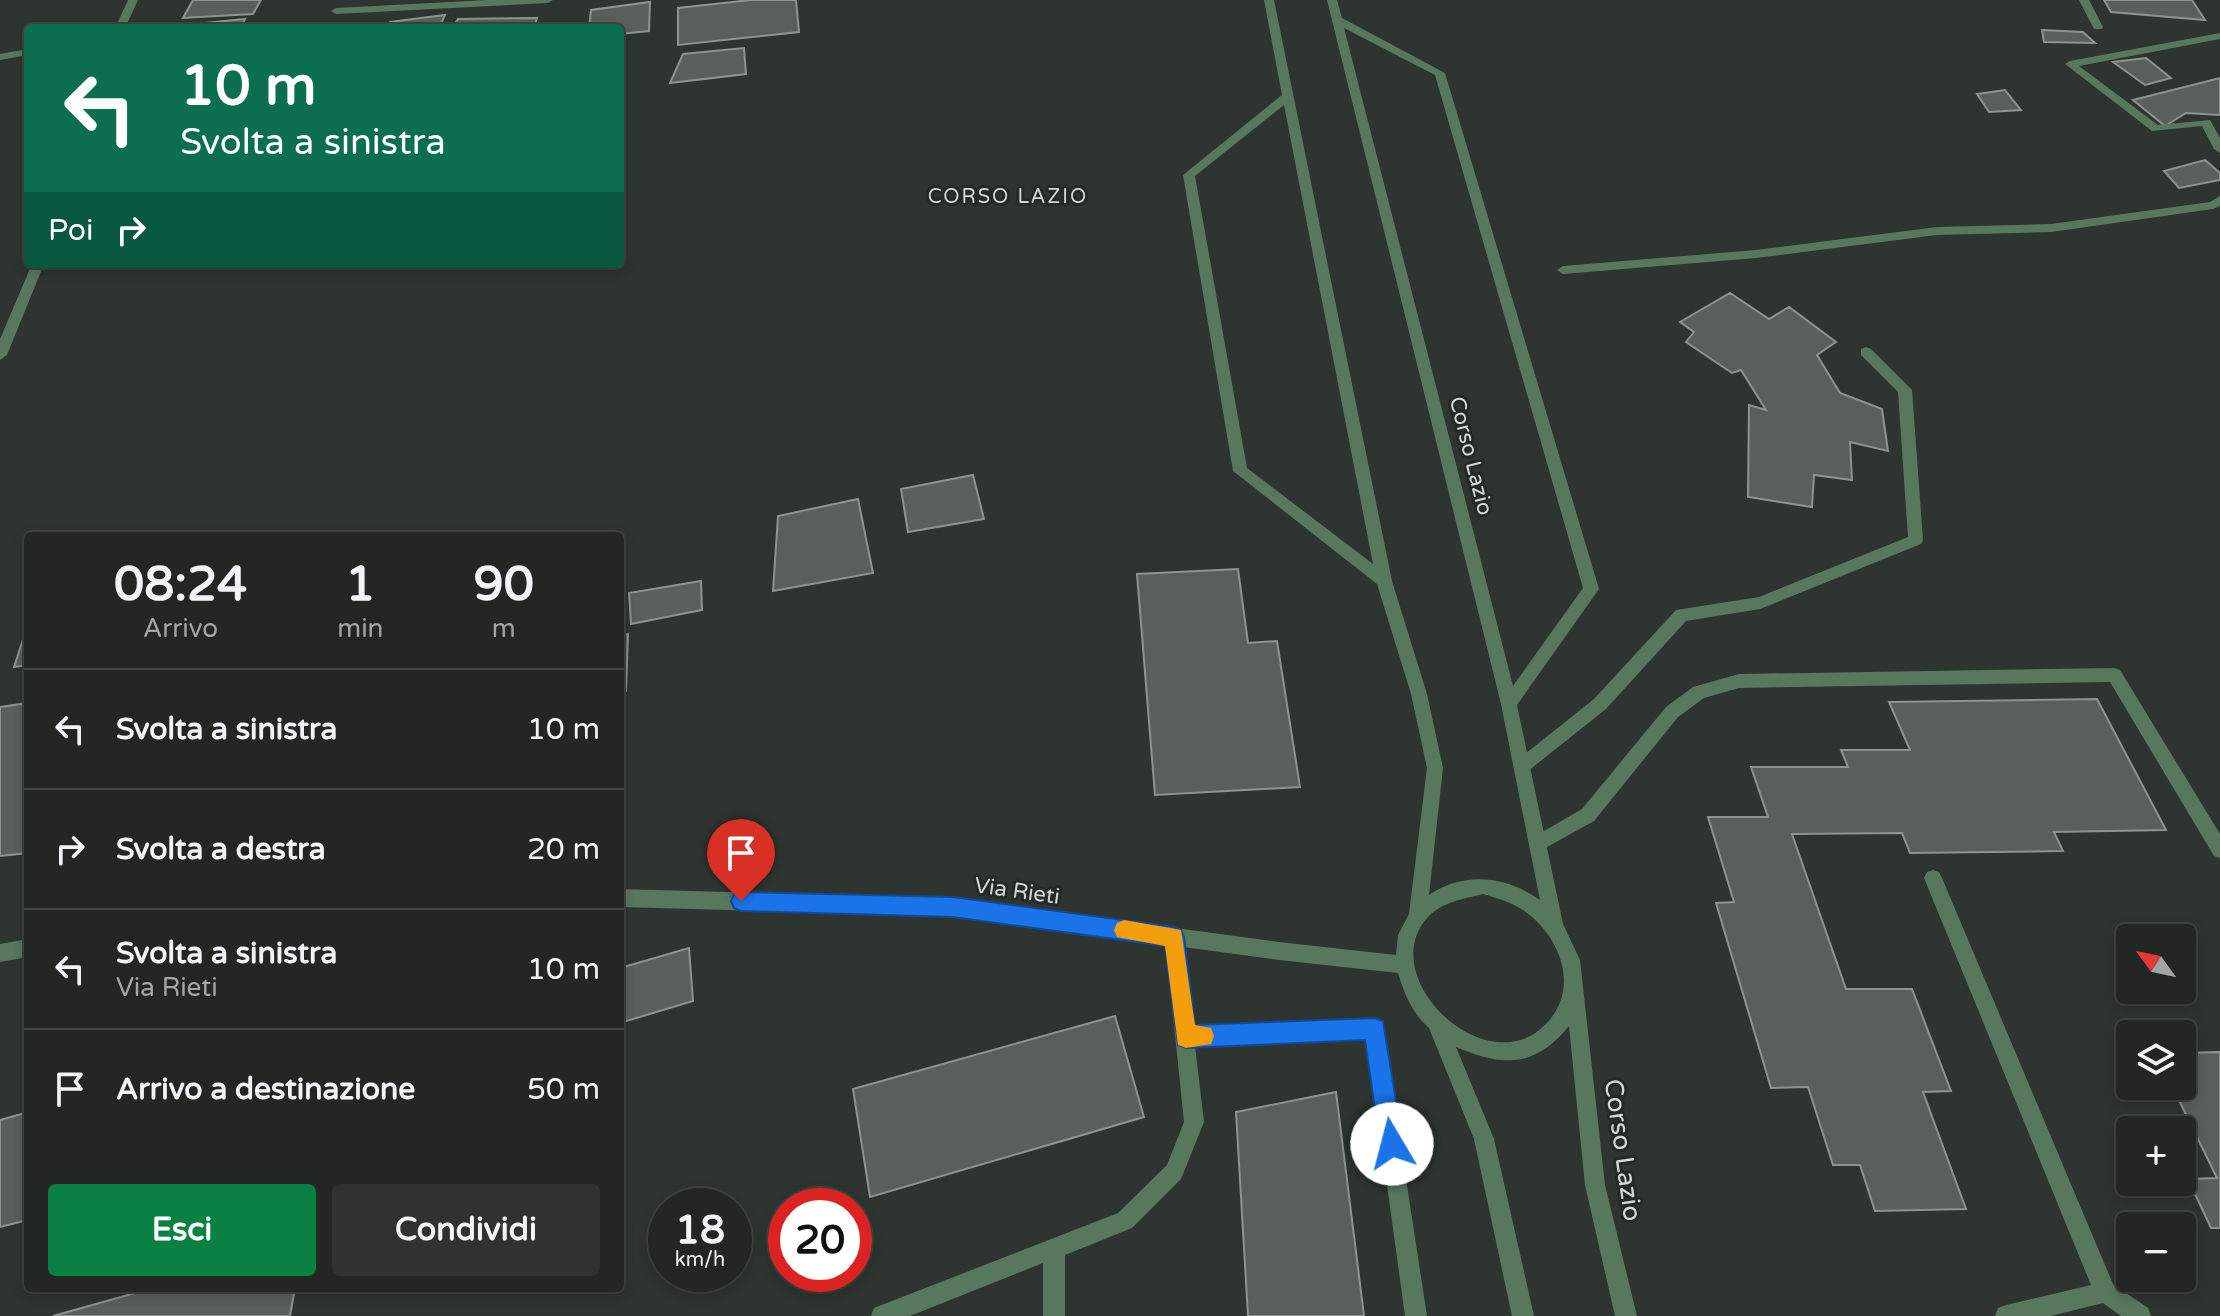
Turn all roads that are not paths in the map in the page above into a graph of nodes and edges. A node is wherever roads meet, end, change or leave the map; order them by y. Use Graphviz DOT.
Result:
graph roads {
  1 [pos="133,0"];
  2 [pos="548,0"];
  3 [pos="1269,0"];
  4 [pos="1332,0"];
  5 [pos="2084,0"];
  6 [pos="336,11"];
  7 [pos="1337,20"];
  8 [pos="122,24"];
  9 [pos="2098,27"];
  10 [pos="2220,36"];
  11 [pos="24,53"];
  12 [pos="0,57"];
  13 [pos="1288,96"];
  14 [pos="2220,149"];
  15 [pos="2220,200"];
  16 [pos="36,268"];
  17 [pos="1563,270"];
  18 [pos="1866,352"];
  19 [pos="0,355"];
  20 [pos="1384,581"];
  21 [pos="1509,704"];
  22 [pos="1522,766"];
  23 [pos="1538,844"];
  24 [pos="2220,850"];
  25 [pos="1933,878"];
  26 [pos="624,898"];
  27 [pos="1418,913"];
  28 [pos="1554,926"];
  29 [pos="1174,937"];
  30 [pos="24,949"];
  31 [pos="0,953"];
  32 [pos="1405,965"];
  33 [pos="1575,990"];
  34 [pos="1438,1026"];
  35 [pos="1186,1037"];
  36 [pos="1054,1249"];
  37 [pos="2105,1292"];
  38 [pos="882,1316"];
  39 [pos="1054,1316"];
  40 [pos="1416,1316"];
  41 [pos="1523,1316"];
  42 [pos="1626,1316"];
  43 [pos="2006,1316"];
  44 [pos="2140,1316"];
  1 -- 8 [label="street"];
  2 -- 6 [label="street"];
  3 -- 13 [label="street"];
  4 -- 7 [label="street, Corso Lazio"];
  5 -- 9 [label="street"];
  7 -- 21 [label="street, Corso Lazio"];
  7 -- 21 [label="street"];
  10 -- 14 [label="street"];
  11 -- 12 [label="street"];
  13 -- 20 [label="street"];
  13 -- 20 [label="street"];
  15 -- 17 [label="street"];
  16 -- 19 [label="street"];
  18 -- 22 [label="street"];
  20 -- 27 [label="street"];
  21 -- 22 [label="street, Corso Lazio"];
  22 -- 23 [label="street, Corso Lazio"];
  23 -- 24 [label="street"];
  23 -- 28 [label="street, Corso Lazio"];
  25 -- 37 [label="street"];
  26 -- 29 [label="street, Via Rieti"];
  27 -- 28 [label="street"];
  27 -- 32 [label="street"];
  28 -- 33 [label="street"];
  29 -- 32 [label="street, Via Rieti"];
  29 -- 35 [label="street"];
  30 -- 31 [label="street"];
  32 -- 34 [label="street"];
  33 -- 34 [label="street"];
  33 -- 42 [label="street, Corso Lazio"];
  34 -- 41 [label="street"];
  35 -- 36 [label="street"];
  35 -- 40 [label="street"];
  36 -- 38 [label="street"];
  36 -- 39 [label="street"];
  37 -- 43 [label="street"];
  37 -- 44 [label="street"];
}
